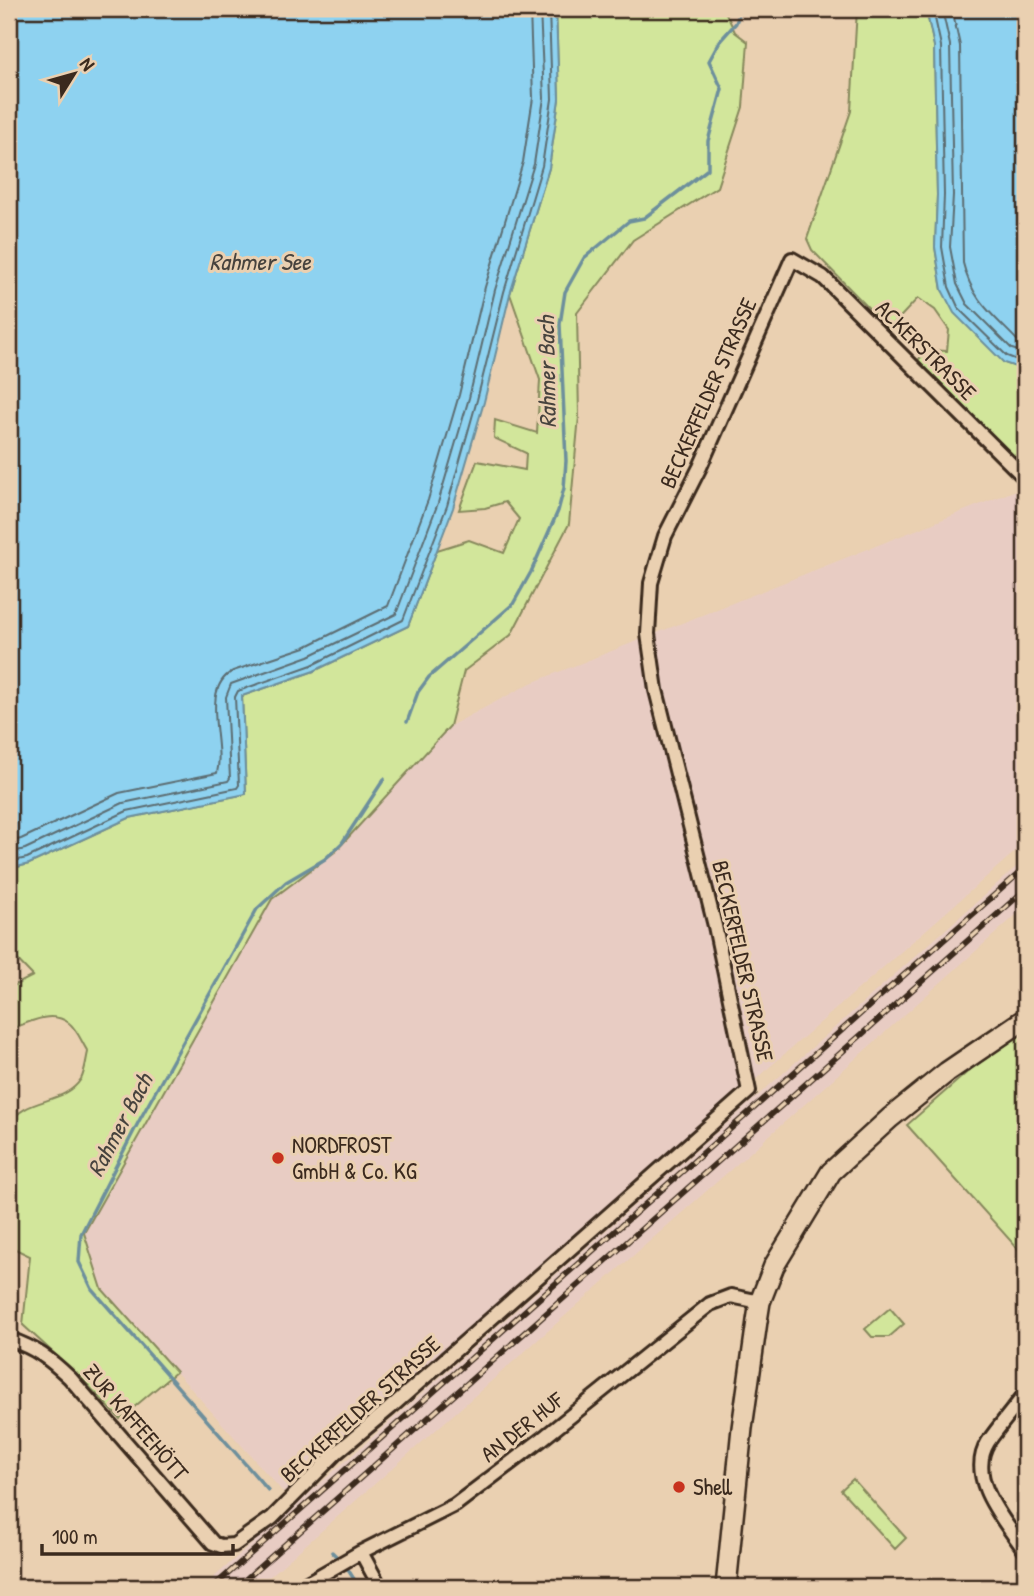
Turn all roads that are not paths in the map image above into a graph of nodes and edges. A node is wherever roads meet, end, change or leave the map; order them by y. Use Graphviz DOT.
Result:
graph roads {
  1 [pos="792,259"];
  2 [pos="1025,478"];
  3 [pos="1025,1019"];
  4 [pos="760,1301"];
  5 [pos="9,1339"];
  6 [pos="1025,1394"];
  7 [pos="221,1546"];
  8 [pos="1025,1551"];
  9 [pos="356,1555"];
  10 [pos="300,1587"];
  11 [pos="380,1587"];
  12 [pos="726,1587"];
  1 -- 2 [label="street, ACKERSTRASSE"];
  1 -- 7 [label="street, BECKERFELDER STRASSE"];
  3 -- 4 [label="main road"];
  4 -- 9 [label="street, AN DER HUF"];
  4 -- 12 [label="main road"];
  5 -- 7 [label="street, ZUR KAFFEEHÖTT"];
  6 -- 8 [label="street"];
  9 -- 10 [label="street, AN DER HUF"];
  9 -- 11 [label="street"];
}
